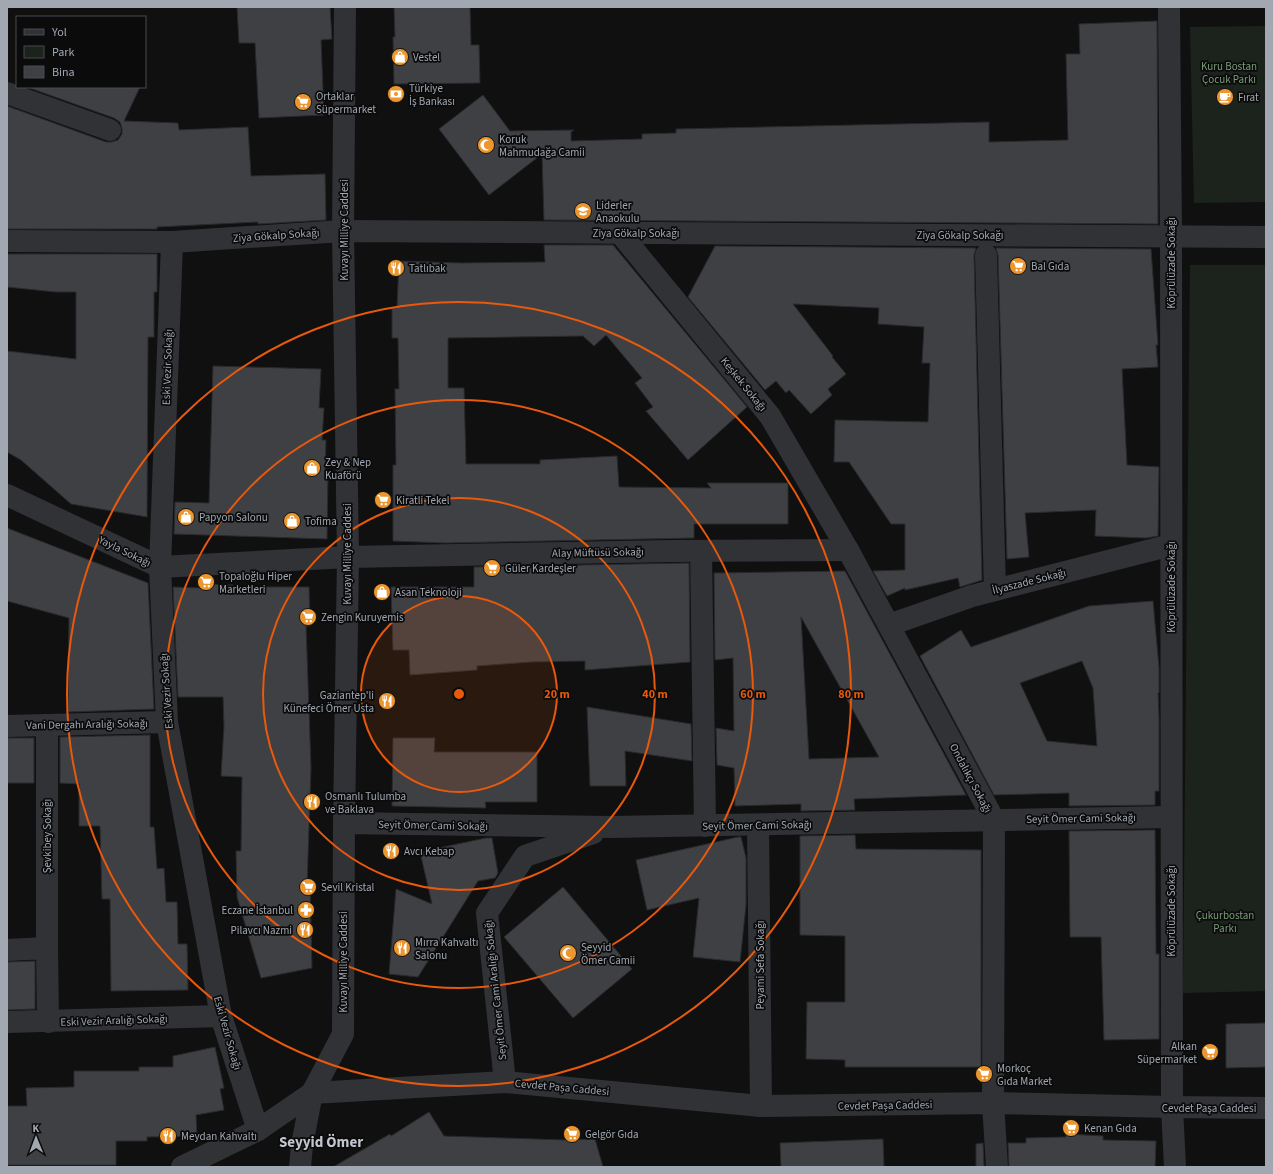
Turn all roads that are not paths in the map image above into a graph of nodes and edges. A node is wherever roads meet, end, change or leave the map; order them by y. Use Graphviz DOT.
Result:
graph roads {
  1 [pos="345,7"];
  2 [pos="1169,7"];
  3 [pos="7,92"];
  4 [pos="110,130"];
  5 [pos="343,231"];
  6 [pos="620,233"];
  7 [pos="1171,236"];
  8 [pos="1266,237"];
  9 [pos="7,241"];
  10 [pos="172,242"];
  11 [pos="986,255"];
  12 [pos="7,495"];
  13 [pos="1171,545"];
  14 [pos="848,550"];
  15 [pos="701,551"];
  16 [pos="348,557"];
  17 [pos="160,567"];
  18 [pos="995,590"];
  19 [pos="889,625"];
  20 [pos="167,722"];
  21 [pos="47,724"];
  22 [pos="7,726"];
  23 [pos="1171,817"];
  24 [pos="994,820"];
  25 [pos="344,823"];
  26 [pos="758,825"];
  27 [pos="705,826"];
  28 [pos="611,827"];
  29 [pos="47,948"];
  30 [pos="7,950"];
  31 [pos="221,1016"];
  32 [pos="7,1022"];
  33 [pos="48,1022"];
  34 [pos="504,1082"];
  35 [pos="312,1093"];
  36 [pos="993,1104"];
  37 [pos="761,1106"];
  38 [pos="1172,1107"];
  39 [pos="1266,1108"];
  40 [pos="258,1130"];
  41 [pos="182,1167"];
  42 [pos="300,1167"];
  43 [pos="997,1167"];
  44 [pos="1175,1167"];
  1 -- 5 [label="street, Kuvayı Milliye Caddesi"];
  2 -- 7 [label="street, Köprülüzade Sokağı"];
  3 -- 4 [label="street"];
  5 -- 6 [label="street, Ziya Gökalp Sokağı"];
  5 -- 10 [label="street, Ziya Gökalp Sokağı"];
  5 -- 16 [label="street, Kuvayı Milliye Caddesi"];
  6 -- 7 [label="street, Ziya Gökalp Sokağı"];
  6 -- 14 [label="street, Keşkek Sokağı"];
  7 -- 8 [label="street, Ziya Gökalp Sokağı"];
  7 -- 13 [label="street, Köprülüzade Sokağı"];
  9 -- 10 [label="street, Ziya Gökalp Sokağı"];
  10 -- 17 [label="street, Eski Vezir Sokağı"];
  11 -- 18 [label="street"];
  12 -- 17 [label="street, Yayla Sokağı"];
  13 -- 18 [label="street, İlyaszade Sokağı"];
  13 -- 23 [label="street, Köprülüzade Sokağı"];
  14 -- 15 [label="street, Alay Müftüsü Sokağı"];
  14 -- 19 [label="street, Ondalıkçı Sokağı"];
  15 -- 16 [label="street, Alay Müftüsü Sokağı"];
  15 -- 27 [label="street"];
  16 -- 17 [label="street, Yayla Sokağı"];
  16 -- 25 [label="street, Kuvayı Milliye Caddesi"];
  17 -- 20 [label="street, Eski Vezir Sokağı"];
  18 -- 19 [label="street, İlyaszade Sokağı"];
  19 -- 24 [label="street, Ondalıkçı Sokağı"];
  20 -- 21 [label="street, Vani Dergahı Aralığı Sokağı"];
  20 -- 31 [label="street, Eski Vezir Sokağı"];
  21 -- 22 [label="street, Vani Dergahı Aralığı Sokağı"];
  21 -- 29 [label="street, Şevkibey Sokağı"];
  23 -- 24 [label="street, Seyit Ömer Cami Sokağı"];
  23 -- 38 [label="street, Köprülüzade Sokağı"];
  24 -- 26 [label="street, Seyit Ömer Cami Sokağı"];
  24 -- 36 [label="street, Ondalıkçı Sokağı"];
  25 -- 28 [label="street, Seyit Ömer Cami Sokağı"];
  25 -- 35 [label="street, Kuvayı Milliye Caddesi"];
  26 -- 27 [label="street, Seyit Ömer Cami Sokağı"];
  26 -- 37 [label="street, Peyami Sefa Sokağı"];
  27 -- 28 [label="street, Seyit Ömer Cami Sokağı"];
  28 -- 34 [label="street, Seyit Ömer Cami Aralığı Sokağı"];
  29 -- 30 [label="street"];
  29 -- 33 [label="street, Şevkibey Sokağı"];
  31 -- 33 [label="street, Eski Vezir Aralığı Sokağı"];
  31 -- 40 [label="street, Eski Vezir Sokağı"];
  32 -- 33 [label="street, Eski Vezir Aralığı Sokağı"];
  34 -- 35 [label="street, Cevdet Paşa Caddesi"];
  34 -- 37 [label="street, Cevdet Paşa Caddesi"];
  35 -- 40 [label="street"];
  35 -- 42 [label="street"];
  36 -- 37 [label="street, Cevdet Paşa Caddesi"];
  36 -- 38 [label="street, Cevdet Paşa Caddesi"];
  36 -- 43 [label="street, Ondalıkçı Sokağı"];
  38 -- 39 [label="street, Cevdet Paşa Caddesi"];
  38 -- 44 [label="street, Köprülüzade Sokağı"];
  40 -- 41 [label="street"];
}
